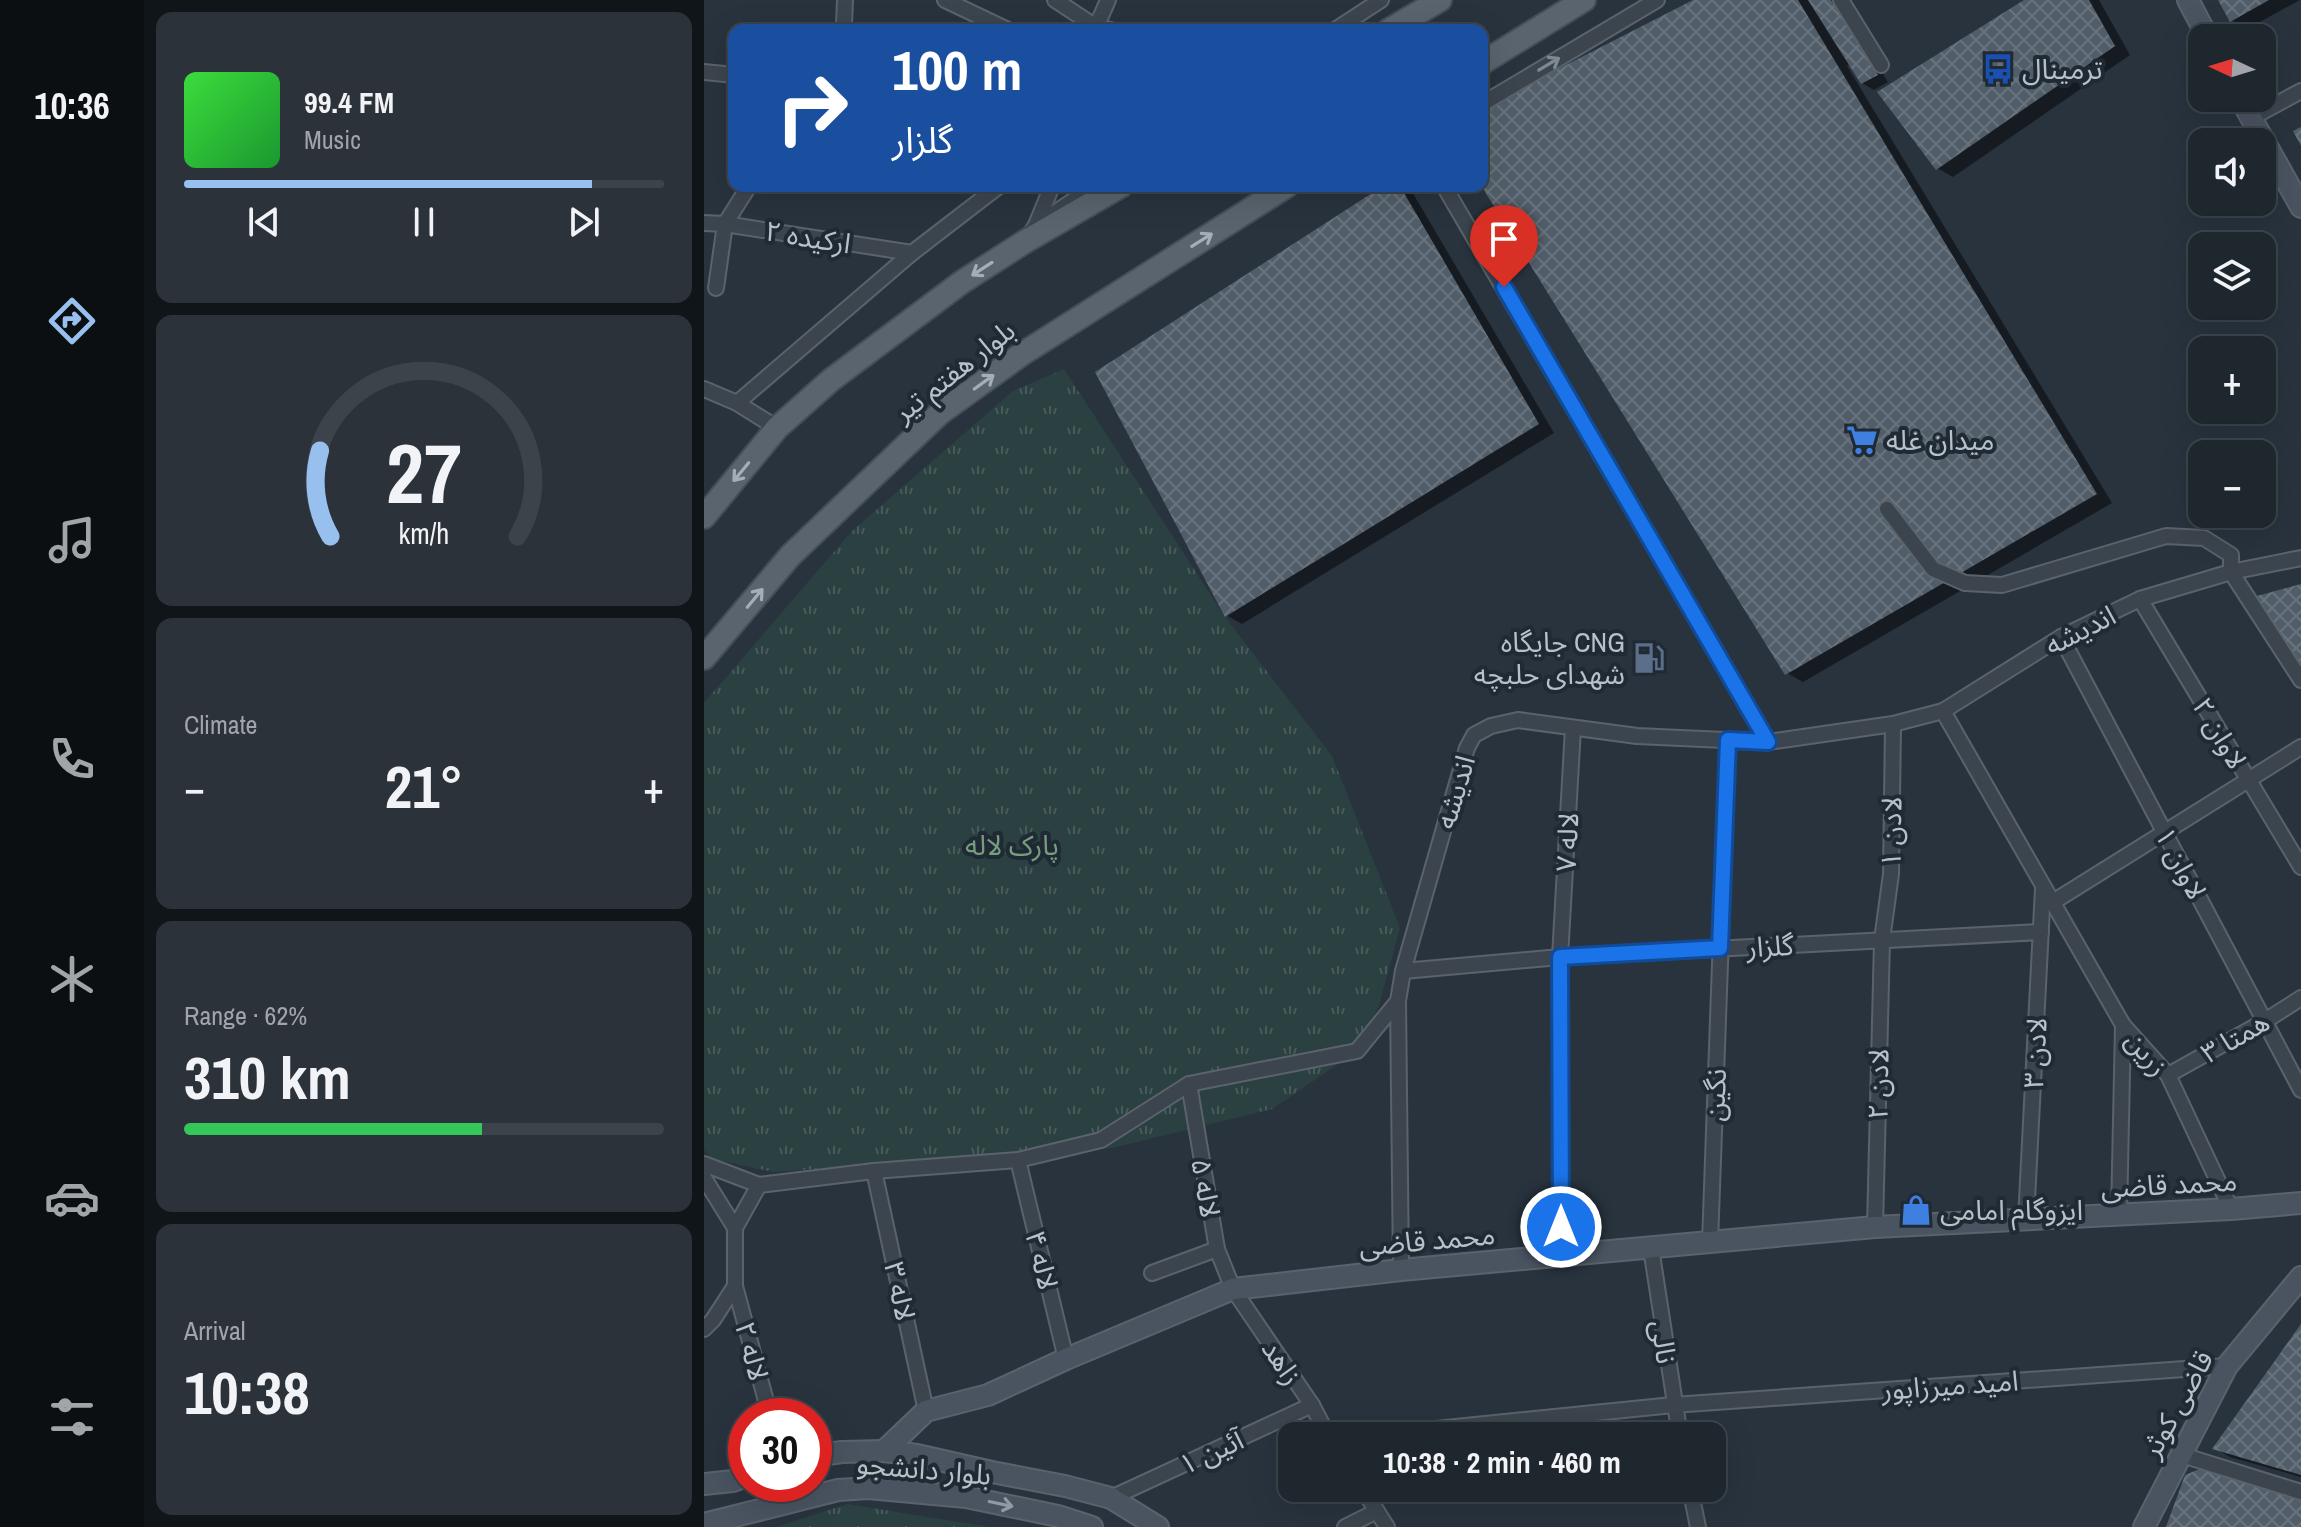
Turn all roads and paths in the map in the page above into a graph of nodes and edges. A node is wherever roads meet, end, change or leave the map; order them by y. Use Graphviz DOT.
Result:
graph roads {
  1 [pos="845,0"];
  2 [pos="945,0"];
  3 [pos="1055,0"];
  4 [pos="1108,0"];
  5 [pos="1381,0"];
  6 [pos="1440,0"];
  7 [pos="1584,0"];
  8 [pos="1657,0"];
  9 [pos="1841,0"];
  10 [pos="2188,0"];
  11 [pos="847,24"];
  12 [pos="995,24"];
  13 [pos="1089,24"];
  14 [pos="1098,24"];
  15 [pos="1344,24"];
  16 [pos="1399,24"];
  17 [pos="2201,24"];
  18 [pos="1488,59"];
  19 [pos="1881,65"];
  20 [pos="705,75"];
  21 [pos="728,75"];
  22 [pos="2301,91"];
  23 [pos="1488,100"];
  24 [pos="2248,112"];
  25 [pos="2251,118"];
  26 [pos="745,192"];
  27 [pos="989,192"];
  28 [pos="1049,192"];
  29 [pos="1087,192"];
  30 [pos="1110,192"];
  31 [pos="1278,192"];
  32 [pos="1447,192"];
  33 [pos="2301,207"];
  34 [pos="704,223"];
  35 [pos="725,224"];
  36 [pos="1031,233"];
  37 [pos="912,253"];
  38 [pos="716,288"];
  39 [pos="704,389"];
  40 [pos="737,403"];
  41 [pos="777,428"];
  42 [pos="1887,509"];
  43 [pos="704,517"];
  44 [pos="2301,558"];
  45 [pos="2231,572"];
  46 [pos="2140,599"];
  47 [pos="2061,637"];
  48 [pos="704,658"];
  49 [pos="2301,680"];
  50 [pos="1943,711"];
  51 [pos="1893,724"];
  52 [pos="1573,728"];
  53 [pos="1728,740"];
  54 [pos="1768,742"];
  55 [pos="2301,747"];
  56 [pos="2249,780"];
  57 [pos="2165,832"];
  58 [pos="2301,867"];
  59 [pos="2043,886"];
  60 [pos="2053,902"];
  61 [pos="2041,932"];
  62 [pos="1882,940"];
  63 [pos="1720,948"];
  64 [pos="1560,957"];
  65 [pos="1403,971"];
  66 [pos="2301,998"];
  67 [pos="1398,1001"];
  68 [pos="2265,1021"];
  69 [pos="2123,1025"];
  70 [pos="2168,1075"];
  71 [pos="1189,1084"];
  72 [pos="2301,1090"];
  73 [pos="1018,1160"];
  74 [pos="704,1164"];
  75 [pos="874,1171"];
  76 [pos="704,1178"];
  77 [pos="759,1185"];
  78 [pos="2301,1203"];
  79 [pos="2231,1209"];
  80 [pos="2119,1215"];
  81 [pos="2026,1220"];
  82 [pos="1875,1227"];
  83 [pos="735,1228"];
  84 [pos="1710,1243"];
  85 [pos="1651,1248"];
  86 [pos="1217,1249"];
  87 [pos="1561,1257"];
  88 [pos="1401,1270"];
  89 [pos="1152,1273"];
  90 [pos="2301,1277"];
  91 [pos="735,1286"];
  92 [pos="1233,1289"];
  93 [pos="704,1329"];
  94 [pos="1066,1359"];
  95 [pos="2227,1366"];
  96 [pos="765,1398"];
  97 [pos="1312,1405"];
  98 [pos="1673,1405"];
  99 [pos="926,1411"];
  100 [pos="1321,1422"];
  101 [pos="1505,1422"];
  102 [pos="1677,1422"];
  103 [pos="884,1451"];
  104 [pos="832,1453"];
  105 [pos="2182,1455"];
  106 [pos="728,1481"];
  107 [pos="705,1482"];
  108 [pos="2301,1492"];
  109 [pos="1111,1498"];
  110 [pos="1371,1502"];
  111 [pos="1693,1502"];
  112 [pos="1377,1511"];
  113 [pos="704,1524"];
  114 [pos="1092,1527"];
  115 [pos="1158,1527"];
  116 [pos="1345,1527"];
  117 [pos="1387,1527"];
  118 [pos="1698,1527"];
  119 [pos="2144,1527"];
  1 -- 11 [label="street"];
  2 -- 12 [label="street"];
  3 -- 13 [label="street"];
  4 -- 14 [label="street"];
  5 -- 15 [label="street"];
  6 -- 16 [label="main road"];
  7 -- 18 [label="main road"];
  23 -- 8 [label="street, one-way"];
  9 -- 19 [label="street"];
  10 -- 17 [label="street"];
  20 -- 21 [label="street"];
  22 -- 25 [label="street"];
  24 -- 25 [label="street"];
  25 -- 33 [label="street"];
  26 -- 35 [label="street"];
  27 -- 37 [label="street"];
  28 -- 36 [label="street"];
  29 -- 36 [label="street"];
  30 -- 36 [label="main road"];
  48 -- 31 [label="main road, بلوار هفتم تیر, one-way"];
  32 -- 54 [label="street"];
  34 -- 35 [label="street, ارکیده ۲"];
  35 -- 37 [label="street, ارکیده ۲"];
  35 -- 38 [label="street"];
  36 -- 41 [label="main road, one-way"];
  37 -- 40 [label="street"];
  39 -- 40 [label="street"];
  40 -- 41 [label="street"];
  41 -- 43 [label="main road, one-way"];
  42 -- 45 [label="street"];
  44 -- 45 [label="street, اندیشه"];
  45 -- 46 [label="street, اندیشه"];
  45 -- 49 [label="street"];
  46 -- 47 [label="street, اندیشه"];
  46 -- 56 [label="street, لاوان ۲"];
  47 -- 50 [label="street, اندیشه"];
  47 -- 57 [label="street, لاوان ۱"];
  50 -- 51 [label="street, اندیشه"];
  50 -- 59 [label="street, زرین"];
  51 -- 54 [label="street, اندیشه"];
  51 -- 62 [label="street, لادن ۱"];
  52 -- 53 [label="street, اندیشه"];
  52 -- 64 [label="street, لاله ۷"];
  52 -- 65 [label="street, اندیشه"];
  53 -- 54 [label="street, اندیشه"];
  53 -- 63 [label="street, نگین"];
  55 -- 56 [label="street"];
  56 -- 57 [label="street"];
  56 -- 58 [label="street, لاوان ۲"];
  57 -- 60 [label="street"];
  57 -- 68 [label="street, لاوان ۱"];
  59 -- 60 [label="street, زرین"];
  59 -- 61 [label="street, لادن ۳"];
  60 -- 69 [label="street, زرین"];
  61 -- 62 [label="street, گلزار"];
  61 -- 81 [label="street, لادن ۳"];
  62 -- 63 [label="street, گلزار"];
  62 -- 82 [label="street, لادن ۲"];
  63 -- 64 [label="street, گلزار"];
  63 -- 84 [label="street, نگین"];
  64 -- 65 [label="street, گلزار"];
  64 -- 87 [label="street, لاله ۷"];
  65 -- 67 [label="street, اندیشه"];
  66 -- 68 [label="street, همتا ۳"];
  67 -- 71 [label="street, اندیشه"];
  67 -- 88 [label="street"];
  68 -- 70 [label="street, همتا ۳"];
  68 -- 72 [label="street, لاوان ۱"];
  69 -- 70 [label="street, زرین"];
  69 -- 80 [label="street"];
  70 -- 79 [label="street, زرین"];
  71 -- 73 [label="street, اندیشه"];
  71 -- 86 [label="street, لاله ۵"];
  73 -- 75 [label="street, اندیشه"];
  73 -- 94 [label="street, لاله ۴"];
  74 -- 77 [label="street"];
  75 -- 77 [label="street, اندیشه"];
  75 -- 99 [label="street, لاله ۳"];
  76 -- 83 [label="street"];
  77 -- 83 [label="street"];
  78 -- 79 [label="street, محمد قاضی"];
  79 -- 80 [label="street, محمد قاضی"];
  80 -- 81 [label="street, محمد قاضی"];
  81 -- 82 [label="street, محمد قاضی"];
  82 -- 84 [label="street, محمد قاضی"];
  83 -- 91 [label="street, لاله ۲"];
  84 -- 85 [label="street, محمد قاضی"];
  85 -- 87 [label="street, محمد قاضی"];
  85 -- 98 [label="street, نالی"];
  86 -- 89 [label="street"];
  86 -- 92 [label="street, لاله ۵"];
  87 -- 88 [label="street, محمد قاضی"];
  88 -- 92 [label="street, محمد قاضی"];
  90 -- 95 [label="street, قاضی کوثر"];
  91 -- 93 [label="street"];
  91 -- 96 [label="street, لاله ۲"];
  92 -- 94 [label="street, محمد قاضی"];
  92 -- 97 [label="street, زاهد"];
  94 -- 99 [label="street, محمد قاضی"];
  95 -- 98 [label="street, امید میرزاپور"];
  95 -- 105 [label="street, قاضی کوثر"];
  97 -- 100 [label="street, زاهد"];
  97 -- 109 [label="street, آئین ۱"];
  98 -- 101 [label="street, امید میرزاپور"];
  98 -- 102 [label="street, نالی"];
  99 -- 103 [label="street, محمد قاضی"];
  103 -- 104 [label="street, بلوار دانشجو"];
  103 -- 109 [label="street, بلوار دانشجو"];
  105 -- 108 [label="street"];
  105 -- 119 [label="street, قاضی کوثر"];
  106 -- 107 [label="street"];
  109 -- 115 [label="street, بلوار دانشجو"];
  110 -- 112 [label="street"];
  111 -- 118 [label="street"];
  112 -- 116 [label="street"];
  112 -- 117 [label="street"];
  113 -- 114 [label="street, بلوار دانشجو, one-way"];
}
